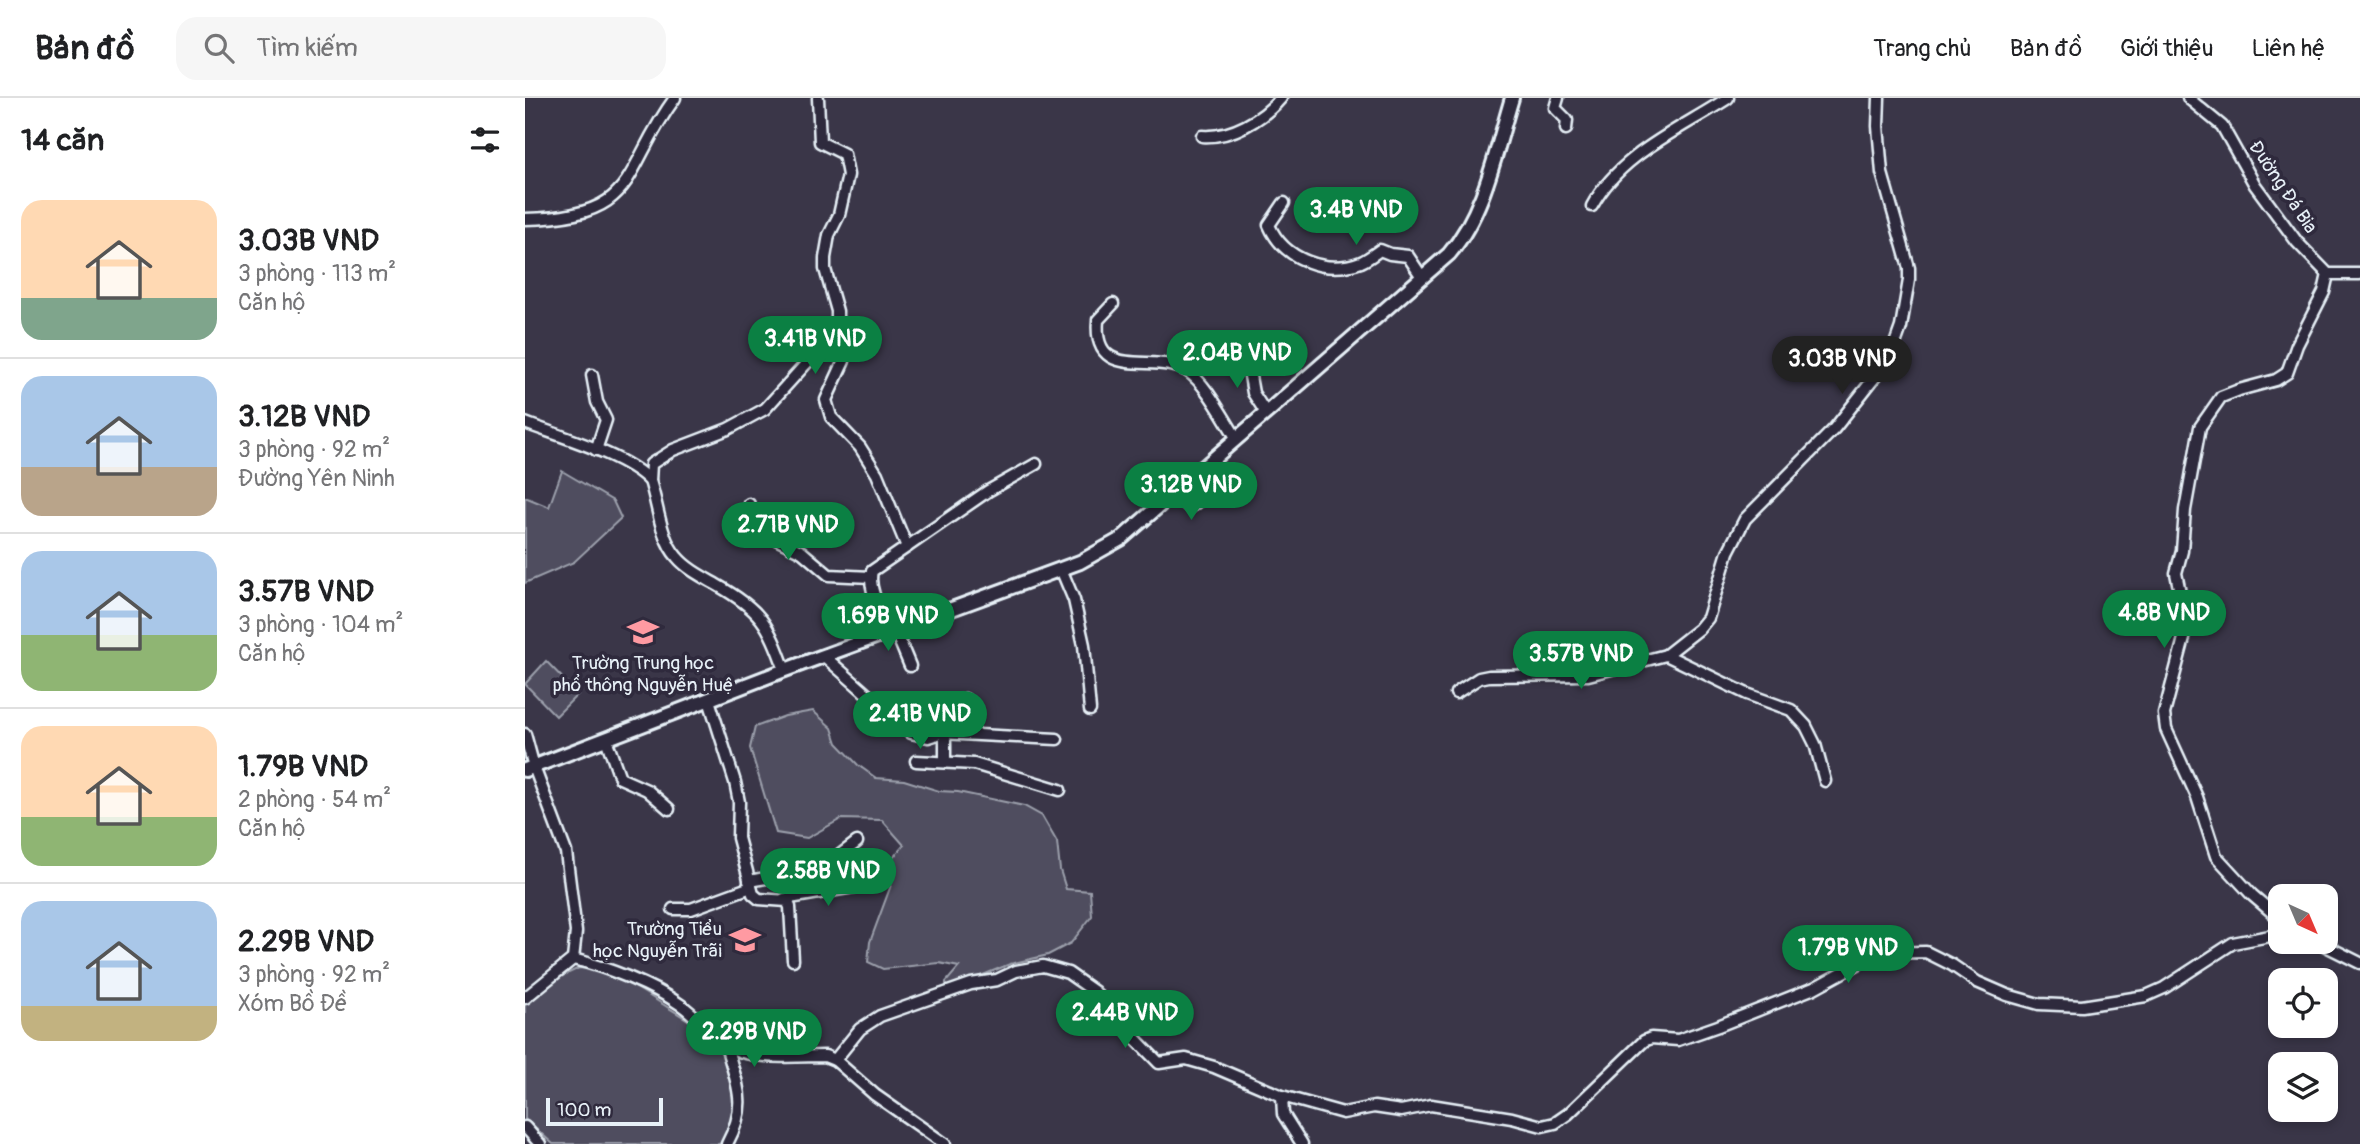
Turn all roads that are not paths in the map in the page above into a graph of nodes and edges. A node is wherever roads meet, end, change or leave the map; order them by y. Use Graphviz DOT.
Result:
graph roads {
  1 [pos="675,98"];
  2 [pos="818,98"];
  3 [pos="1281,98"];
  4 [pos="1512,98"];
  5 [pos="1558,98"];
  6 [pos="1728,98"];
  7 [pos="1879,98"];
  8 [pos="2188,98"];
  9 [pos="1566,129"];
  10 [pos="1202,136"];
  11 [pos="1284,202"];
  12 [pos="1592,206"];
  13 [pos="525,219"];
  14 [pos="2328,274"];
  15 [pos="2360,274"];
  16 [pos="1422,277"];
  17 [pos="1113,304"];
  18 [pos="1237,347"];
  19 [pos="844,361"];
  20 [pos="591,375"];
  21 [pos="1266,413"];
  22 [pos="525,423"];
  23 [pos="1236,437"];
  24 [pos="596,450"];
  25 [pos="1036,464"];
  26 [pos="650,481"];
  27 [pos="1210,493"];
  28 [pos="1173,494"];
  29 [pos="749,504"];
  30 [pos="907,547"];
  31 [pos="1062,569"];
  32 [pos="871,577"];
  33 [pos="893,631"];
  34 [pos="1665,655"];
  35 [pos="824,656"];
  36 [pos="910,666"];
  37 [pos="785,670"];
  38 [pos="859,687"];
  39 [pos="1456,693"];
  40 [pos="965,699"];
  41 [pos="709,700"];
  42 [pos="1090,710"];
  43 [pos="945,733"];
  44 [pos="525,734"];
  45 [pos="605,739"];
  46 [pos="1057,739"];
  47 [pos="916,761"];
  48 [pos="945,762"];
  49 [pos="529,769"];
  50 [pos="1825,781"];
  51 [pos="1060,790"];
  52 [pos="669,808"];
  53 [pos="857,842"];
  54 [pos="750,884"];
  55 [pos="865,885"];
  56 [pos="784,899"];
  57 [pos="674,909"];
  58 [pos="2268,909"];
  59 [pos="2268,936"];
  60 [pos="2338,952"];
  61 [pos="573,959"];
  62 [pos="793,960"];
  63 [pos="2360,963"];
  64 [pos="525,998"];
  65 [pos="726,1045"];
  66 [pos="835,1060"];
  67 [pos="1282,1096"];
  68 [pos="525,1127"];
  69 [pos="540,1144"];
  70 [pos="727,1144"];
  71 [pos="945,1144"];
  72 [pos="1302,1144"];
  1 -- 13 [label="street"];
  2 -- 26 [label="street"];
  3 -- 10 [label="street"];
  4 -- 16 [label="main road"];
  5 -- 9 [label="street"];
  6 -- 12 [label="street"];
  7 -- 34 [label="street"];
  8 -- 14 [label="street, Đường Đá Bia"];
  11 -- 16 [label="street"];
  14 -- 15 [label="street"];
  14 -- 58 [label="street"];
  16 -- 21 [label="main road"];
  17 -- 23 [label="street"];
  18 -- 21 [label="street"];
  19 -- 30 [label="street"];
  20 -- 24 [label="street"];
  21 -- 23 [label="main road"];
  22 -- 24 [label="street"];
  23 -- 28 [label="main road"];
  24 -- 26 [label="street"];
  25 -- 30 [label="street"];
  26 -- 37 [label="street"];
  27 -- 28 [label="street"];
  28 -- 31 [label="main road"];
  29 -- 32 [label="street"];
  30 -- 32 [label="street"];
  31 -- 33 [label="main road"];
  31 -- 42 [label="street"];
  32 -- 33 [label="street"];
  33 -- 35 [label="main road"];
  33 -- 36 [label="street"];
  34 -- 39 [label="street"];
  34 -- 50 [label="street"];
  35 -- 37 [label="main road"];
  35 -- 38 [label="street"];
  37 -- 41 [label="main road"];
  38 -- 40 [label="street"];
  38 -- 43 [label="street"];
  41 -- 45 [label="main road"];
  41 -- 54 [label="street"];
  43 -- 46 [label="street"];
  43 -- 48 [label="street"];
  44 -- 49 [label="street"];
  45 -- 49 [label="main road"];
  45 -- 52 [label="street"];
  47 -- 48 [label="street"];
  48 -- 51 [label="street"];
  49 -- 61 [label="street"];
  53 -- 54 [label="street"];
  54 -- 56 [label="street"];
  54 -- 57 [label="street"];
  55 -- 56 [label="street"];
  56 -- 62 [label="street"];
  59 -- 67 [label="street"];
  60 -- 63 [label="street"];
  61 -- 64 [label="street"];
  61 -- 65 [label="street"];
  65 -- 66 [label="street"];
  65 -- 70 [label="street"];
  66 -- 67 [label="street"];
  66 -- 71 [label="street"];
  67 -- 72 [label="street"];
  68 -- 69 [label="street"];
}
